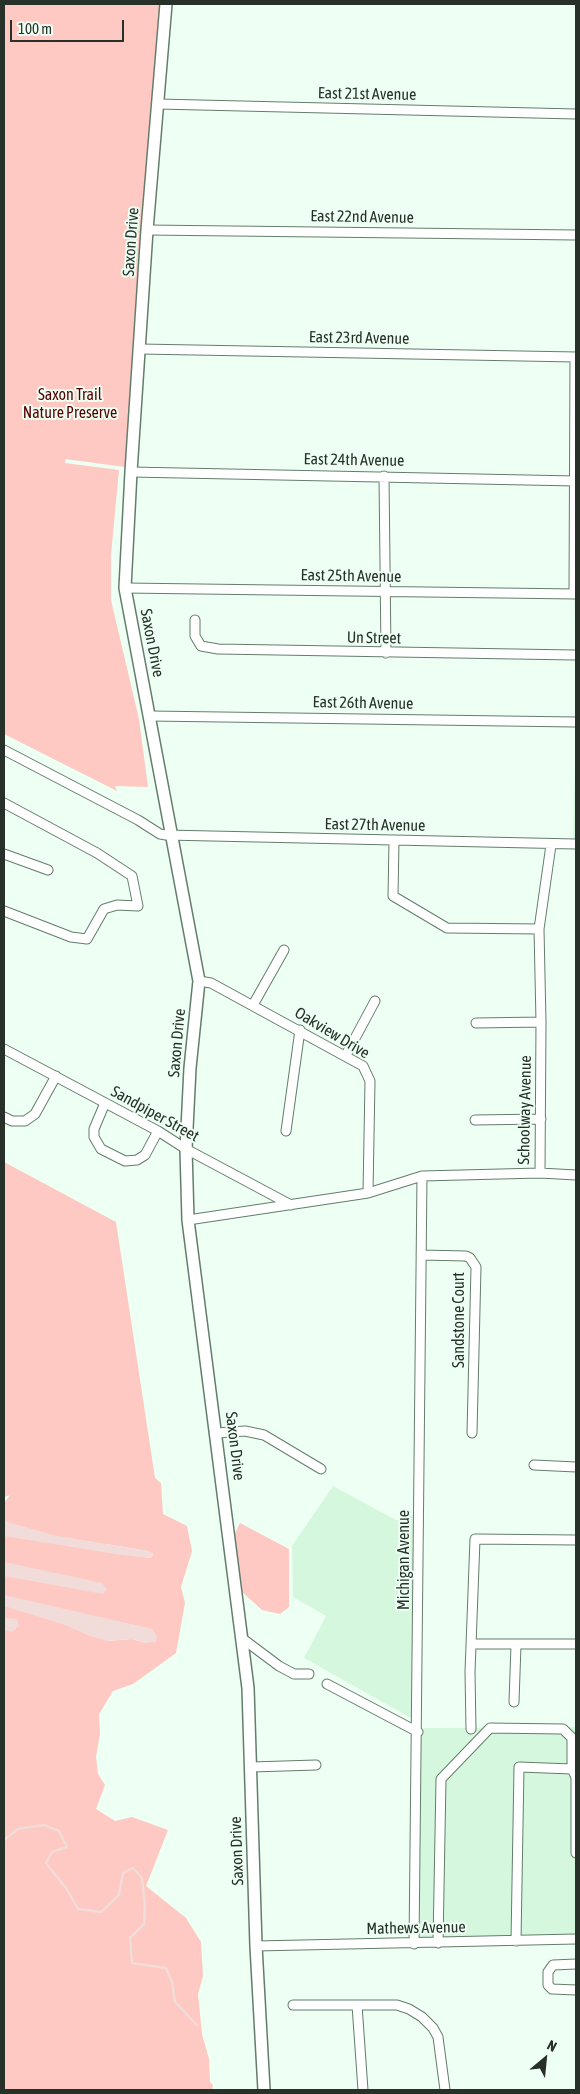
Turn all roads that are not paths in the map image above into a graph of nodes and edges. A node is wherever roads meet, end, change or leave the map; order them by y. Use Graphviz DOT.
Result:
graph roads {
  1 [pos="166,4"];
  2 [pos="158,104"];
  3 [pos="576,114"];
  4 [pos="148,230"];
  5 [pos="576,235"];
  6 [pos="140,349"];
  7 [pos="575,357"];
  8 [pos="131,472"];
  9 [pos="384,476"];
  10 [pos="574,481"];
  11 [pos="125,588"];
  12 [pos="386,592"];
  13 [pos="575,594"];
  14 [pos="195,620"];
  15 [pos="386,653"];
  16 [pos="574,655"];
  17 [pos="150,716"];
  18 [pos="576,722"];
  19 [pos="4,750"];
  20 [pos="4,804"];
  21 [pos="173,836"];
  22 [pos="394,841"];
  23 [pos="576,844"];
  24 [pos="552,845"];
  25 [pos="4,854"];
  26 [pos="48,870"];
  27 [pos="4,911"];
  28 [pos="539,929"];
  29 [pos="284,950"];
  30 [pos="199,981"];
  31 [pos="375,1001"];
  32 [pos="253,1005"];
  33 [pos="541,1022"];
  34 [pos="476,1023"];
  35 [pos="300,1030"];
  36 [pos="4,1049"];
  37 [pos="346,1055"];
  38 [pos="56,1076"];
  39 [pos="105,1103"];
  40 [pos="4,1117"];
  41 [pos="540,1119"];
  42 [pos="475,1120"];
  43 [pos="158,1131"];
  44 [pos="286,1131"];
  45 [pos="186,1149"];
  46 [pos="540,1173"];
  47 [pos="576,1175"];
  48 [pos="422,1176"];
  49 [pos="368,1193"];
  50 [pos="291,1205"];
  51 [pos="188,1220"];
  52 [pos="421,1255"];
  53 [pos="217,1433"];
  54 [pos="472,1433"];
  55 [pos="534,1466"];
  56 [pos="576,1467"];
  57 [pos="321,1469"];
  58 [pos="576,1540"];
  59 [pos="243,1639"];
  60 [pos="471,1644"];
  61 [pos="576,1644"];
  62 [pos="516,1645"];
  63 [pos="309,1674"];
  64 [pos="327,1684"];
  65 [pos="514,1702"];
  66 [pos="472,1729"];
  67 [pos="418,1732"];
  68 [pos="316,1765"];
  69 [pos="251,1767"];
  70 [pos="575,1774"];
  71 [pos="576,1789"];
  72 [pos="576,1853"];
  73 [pos="576,1939"];
  74 [pos="516,1941"];
  75 [pos="438,1943"];
  76 [pos="414,1944"];
  77 [pos="256,1946"];
  78 [pos="576,1964"];
  79 [pos="576,1990"];
  80 [pos="293,2005"];
  81 [pos="357,2005"];
  82 [pos="264,2090"];
  83 [pos="363,2090"];
  84 [pos="445,2090"];
  1 -- 2 [label="street, Saxon Drive"];
  2 -- 3 [label="street, East 21st Avenue"];
  2 -- 4 [label="street, Saxon Drive"];
  4 -- 5 [label="street, East 22nd Avenue"];
  4 -- 6 [label="street, Saxon Drive"];
  6 -- 7 [label="street, East 23rd Avenue"];
  6 -- 8 [label="street, Saxon Drive"];
  7 -- 10 [label="street"];
  8 -- 9 [label="street, East 24th Avenue"];
  8 -- 11 [label="street, Saxon Drive"];
  9 -- 10 [label="street, East 24th Avenue"];
  9 -- 12 [label="street"];
  10 -- 13 [label="street"];
  11 -- 12 [label="street, East 25th Avenue"];
  11 -- 17 [label="street, Saxon Drive"];
  12 -- 13 [label="street, East 25th Avenue"];
  12 -- 15 [label="street"];
  14 -- 15 [label="street, Un Street"];
  15 -- 16 [label="street, Un Street"];
  17 -- 18 [label="street, East 26th Avenue"];
  17 -- 21 [label="street, Saxon Drive"];
  19 -- 21 [label="street, East 27th Avenue"];
  20 -- 27 [label="street"];
  21 -- 22 [label="street, East 27th Avenue"];
  21 -- 30 [label="street, Saxon Drive"];
  22 -- 24 [label="street, East 27th Avenue"];
  22 -- 28 [label="street"];
  23 -- 24 [label="street, East 27th Avenue"];
  24 -- 28 [label="street, Schoolway Avenue"];
  25 -- 26 [label="street"];
  28 -- 33 [label="street, Schoolway Avenue"];
  29 -- 32 [label="street"];
  30 -- 32 [label="street, Oakview Drive"];
  30 -- 45 [label="street, Saxon Drive"];
  31 -- 37 [label="street"];
  32 -- 35 [label="street, Oakview Drive"];
  33 -- 34 [label="street"];
  33 -- 41 [label="street, Schoolway Avenue"];
  35 -- 37 [label="street, Oakview Drive"];
  35 -- 44 [label="street"];
  36 -- 38 [label="street, Sandpiper Street"];
  37 -- 49 [label="street, Oakview Drive"];
  38 -- 39 [label="street, Sandpiper Street"];
  38 -- 40 [label="street"];
  39 -- 43 [label="street, Sandpiper Street"];
  39 -- 43 [label="street"];
  41 -- 42 [label="street"];
  41 -- 46 [label="street, Schoolway Avenue"];
  43 -- 45 [label="street, Sandpiper Street"];
  45 -- 50 [label="street, Sandpiper Street"];
  45 -- 51 [label="street, Saxon Drive"];
  46 -- 47 [label="street"];
  46 -- 48 [label="street, Schoolway Avenue"];
  48 -- 49 [label="street, Schoolway Avenue"];
  48 -- 52 [label="street, Michigan Avenue"];
  49 -- 50 [label="street, Schoolway Avenue"];
  50 -- 51 [label="street, Schoolway Avenue"];
  51 -- 53 [label="street, Saxon Drive"];
  52 -- 54 [label="street, Sandstone Court"];
  52 -- 67 [label="street, Michigan Avenue"];
  53 -- 57 [label="street"];
  53 -- 59 [label="street, Saxon Drive"];
  55 -- 56 [label="street"];
  58 -- 60 [label="street"];
  59 -- 63 [label="street"];
  59 -- 69 [label="street, Saxon Drive"];
  60 -- 62 [label="street"];
  60 -- 66 [label="street"];
  61 -- 62 [label="street"];
  62 -- 65 [label="street"];
  64 -- 67 [label="street"];
  67 -- 76 [label="street, Michigan Avenue"];
  68 -- 69 [label="street"];
  69 -- 77 [label="street, Saxon Drive"];
  70 -- 71 [label="street"];
  70 -- 74 [label="street"];
  70 -- 75 [label="street"];
  71 -- 72 [label="street"];
  73 -- 74 [label="street, Mathews Avenue"];
  74 -- 75 [label="street, Mathews Avenue"];
  75 -- 76 [label="street, Mathews Avenue"];
  76 -- 77 [label="street, Mathews Avenue"];
  77 -- 82 [label="street, Saxon Drive"];
  78 -- 79 [label="street"];
  80 -- 81 [label="street"];
  81 -- 83 [label="street"];
  81 -- 84 [label="street"];
}
